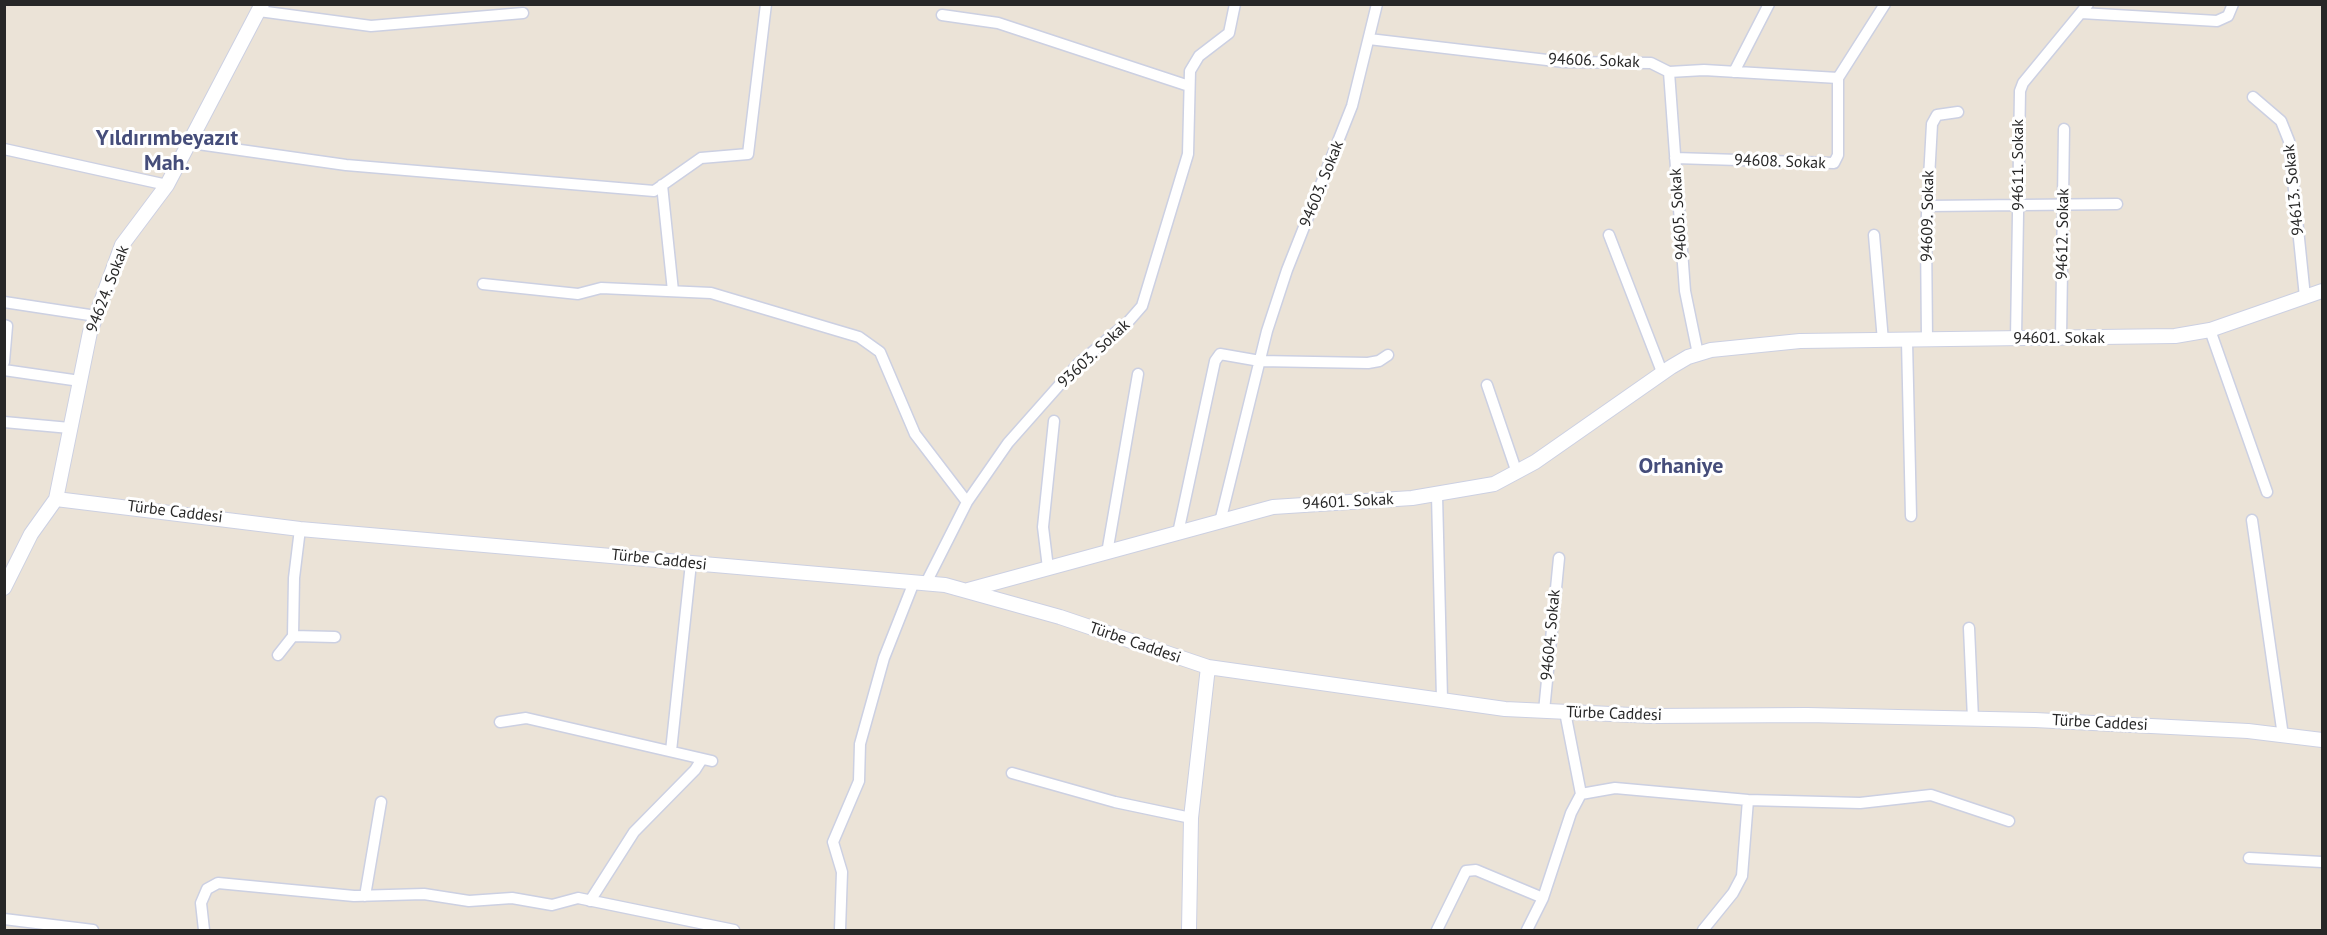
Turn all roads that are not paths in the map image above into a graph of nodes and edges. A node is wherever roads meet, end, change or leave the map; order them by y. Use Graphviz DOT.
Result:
graph roads {
  1 [pos="766,4"];
  2 [pos="1235,4"];
  3 [pos="1377,4"];
  4 [pos="1769,4"];
  5 [pos="1885,4"];
  6 [pos="2233,4"];
  7 [pos="260,8"];
  8 [pos="2085,9"];
  9 [pos="523,13"];
  10 [pos="942,15"];
  11 [pos="1370,39"];
  12 [pos="1668,72"];
  13 [pos="1734,72"];
  14 [pos="1838,78"];
  15 [pos="1189,86"];
  16 [pos="2253,97"];
  17 [pos="1958,112"];
  18 [pos="2064,129"];
  19 [pos="191,143"];
  20 [pos="4,149"];
  21 [pos="1675,158"];
  22 [pos="662,184"];
  23 [pos="167,185"];
  24 [pos="2064,204"];
  25 [pos="2117,204"];
  26 [pos="2017,205"];
  27 [pos="1928,206"];
  28 [pos="1609,235"];
  29 [pos="1874,235"];
  30 [pos="483,284"];
  31 [pos="674,291"];
  32 [pos="2322,291"];
  33 [pos="2306,297"];
  34 [pos="4,302"];
  35 [pos="96,316"];
  36 [pos="4,325"];
  37 [pos="2210,330"];
  38 [pos="2016,338"];
  39 [pos="2061,339"];
  40 [pos="1927,340"];
  41 [pos="1883,341"];
  42 [pos="1907,341"];
  43 [pos="1698,354"];
  44 [pos="1388,355"];
  45 [pos="1260,361"];
  46 [pos="4,362"];
  47 [pos="4,370"];
  48 [pos="1662,372"];
  49 [pos="1138,374"];
  50 [pos="80,381"];
  51 [pos="1487,385"];
  52 [pos="1054,421"];
  53 [pos="4,422"];
  54 [pos="70,428"];
  55 [pos="1517,473"];
  56 [pos="2268,492"];
  57 [pos="1437,495"];
  58 [pos="56,498"];
  59 [pos="967,502"];
  60 [pos="1911,516"];
  61 [pos="2252,520"];
  62 [pos="1220,522"];
  63 [pos="300,529"];
  64 [pos="1178,533"];
  65 [pos="1107,553"];
  66 [pos="1559,558"];
  67 [pos="691,563"];
  68 [pos="1048,568"];
  69 [pos="920,582"];
  70 [pos="4,588"];
  71 [pos="968,590"];
  72 [pos="1969,628"];
  73 [pos="293,636"];
  74 [pos="335,638"];
  75 [pos="278,655"];
  76 [pos="1208,667"];
  77 [pos="1442,699"];
  78 [pos="1544,711"];
  79 [pos="1565,712"];
  80 [pos="1973,719"];
  81 [pos="501,722"];
  82 [pos="2283,736"];
  83 [pos="2322,740"];
  84 [pos="671,751"];
  85 [pos="1012,773"];
  86 [pos="1581,794"];
  87 [pos="1748,800"];
  88 [pos="381,802"];
  89 [pos="1191,818"];
  90 [pos="2009,821"];
  91 [pos="2249,858"];
  92 [pos="2322,862"];
  93 [pos="365,896"];
  94 [pos="1543,898"];
  95 [pos="590,901"];
  96 [pos="4,919"];
  97 [pos="93,930"];
  98 [pos="204,930"];
  99 [pos="734,930"];
  100 [pos="840,930"];
  101 [pos="1189,930"];
  102 [pos="1437,930"];
  103 [pos="1527,930"];
  104 [pos="1703,930"];
  1 -- 22 [label="street"];
  2 -- 15 [label="street, 93603. Sokak"];
  3 -- 11 [label="street, 94603. Sokak"];
  4 -- 13 [label="street"];
  5 -- 14 [label="street"];
  6 -- 8 [label="street, 94611. Sokak"];
  7 -- 9 [label="street"];
  7 -- 19 [label="street, 94624. Sokak"];
  8 -- 26 [label="street, 94611. Sokak"];
  10 -- 15 [label="street"];
  11 -- 12 [label="street, 94606. Sokak"];
  11 -- 45 [label="street, 94603. Sokak"];
  12 -- 13 [label="street, 94606. Sokak"];
  12 -- 21 [label="street, 94605. Sokak"];
  13 -- 14 [label="street, 94606. Sokak"];
  14 -- 21 [label="street, 94608. Sokak"];
  15 -- 59 [label="street, 93603. Sokak"];
  16 -- 33 [label="street, 94613. Sokak"];
  17 -- 27 [label="street, 94609. Sokak"];
  18 -- 24 [label="street, 94612. Sokak"];
  19 -- 22 [label="street"];
  19 -- 23 [label="street, 94624. Sokak"];
  20 -- 23 [label="street"];
  21 -- 43 [label="street, 94605. Sokak"];
  22 -- 31 [label="street"];
  23 -- 35 [label="street, 94624. Sokak"];
  24 -- 25 [label="street"];
  24 -- 26 [label="street"];
  24 -- 39 [label="street, 94612. Sokak"];
  26 -- 27 [label="street"];
  26 -- 38 [label="street, 94611. Sokak"];
  27 -- 40 [label="street, 94609. Sokak"];
  28 -- 48 [label="street"];
  29 -- 41 [label="street"];
  30 -- 31 [label="street"];
  31 -- 59 [label="street"];
  32 -- 33 [label="street, 94601. Sokak"];
  33 -- 37 [label="street, 94601. Sokak"];
  34 -- 35 [label="street"];
  35 -- 50 [label="street, 94624. Sokak"];
  36 -- 46 [label="street"];
  37 -- 39 [label="street, 94601. Sokak"];
  37 -- 56 [label="street"];
  38 -- 39 [label="street, 94601. Sokak"];
  38 -- 40 [label="street, 94601. Sokak"];
  40 -- 42 [label="street, 94601. Sokak"];
  41 -- 42 [label="street, 94601. Sokak"];
  41 -- 43 [label="street, 94601. Sokak"];
  42 -- 60 [label="street"];
  43 -- 48 [label="street, 94601. Sokak"];
  44 -- 45 [label="street"];
  45 -- 62 [label="street, 94603. Sokak"];
  45 -- 64 [label="street"];
  47 -- 50 [label="street"];
  48 -- 55 [label="street, 94601. Sokak"];
  49 -- 65 [label="street"];
  50 -- 54 [label="street, 94624. Sokak"];
  51 -- 55 [label="street"];
  52 -- 68 [label="street"];
  53 -- 54 [label="street"];
  54 -- 58 [label="street, 94624. Sokak"];
  55 -- 57 [label="street, 94601. Sokak"];
  57 -- 62 [label="street, 94601. Sokak"];
  57 -- 77 [label="street"];
  58 -- 63 [label="street, Türbe Caddesi"];
  58 -- 70 [label="street"];
  59 -- 69 [label="street, 93603. Sokak"];
  61 -- 82 [label="street"];
  62 -- 64 [label="street, 94601. Sokak"];
  63 -- 67 [label="street, Türbe Caddesi"];
  63 -- 73 [label="street"];
  64 -- 65 [label="street, 94601. Sokak"];
  65 -- 68 [label="street, 94601. Sokak"];
  66 -- 78 [label="street, 94604. Sokak"];
  67 -- 69 [label="street, Türbe Caddesi"];
  67 -- 84 [label="street"];
  68 -- 71 [label="street, 94601. Sokak"];
  69 -- 71 [label="street, Türbe Caddesi"];
  69 -- 100 [label="street, 93603. Sokak"];
  71 -- 76 [label="street, Türbe Caddesi"];
  72 -- 80 [label="street"];
  73 -- 74 [label="street"];
  73 -- 75 [label="street"];
  76 -- 77 [label="street, Türbe Caddesi"];
  76 -- 89 [label="street"];
  77 -- 78 [label="street, Türbe Caddesi"];
  78 -- 79 [label="street, Türbe Caddesi"];
  79 -- 80 [label="street, Türbe Caddesi"];
  79 -- 86 [label="street"];
  80 -- 82 [label="street, Türbe Caddesi"];
  81 -- 84 [label="street"];
  82 -- 83 [label="street, Türbe Caddesi"];
  84 -- 95 [label="street"];
  85 -- 89 [label="street"];
  86 -- 87 [label="street"];
  86 -- 94 [label="street"];
  87 -- 90 [label="street"];
  87 -- 104 [label="street"];
  88 -- 93 [label="street"];
  89 -- 101 [label="street"];
  91 -- 92 [label="street"];
  93 -- 95 [label="street"];
  93 -- 98 [label="street"];
  94 -- 102 [label="street"];
  94 -- 103 [label="street"];
  95 -- 99 [label="street"];
  96 -- 97 [label="street"];
}
